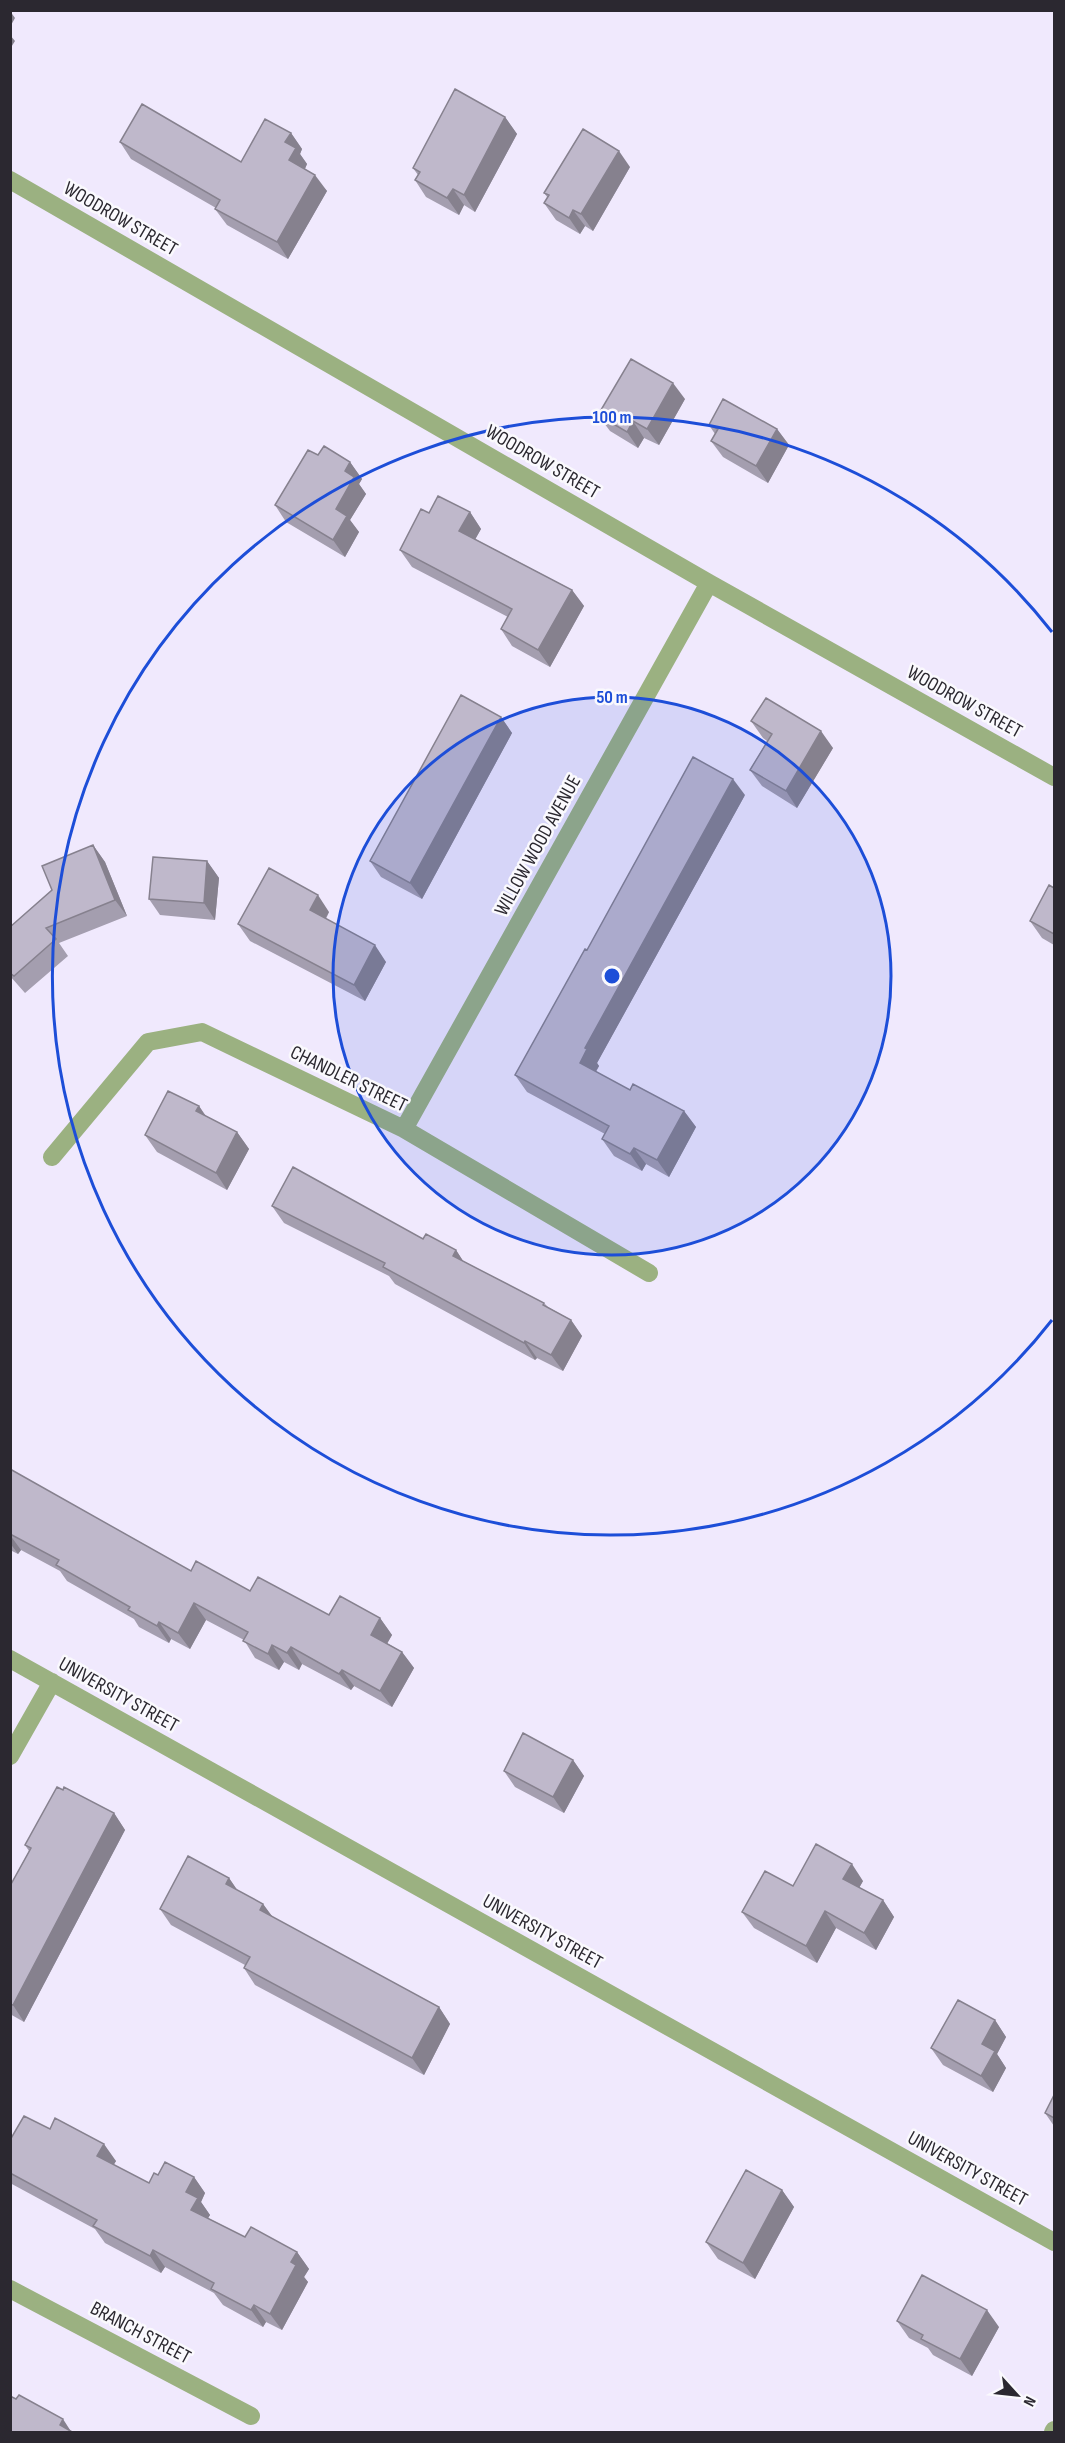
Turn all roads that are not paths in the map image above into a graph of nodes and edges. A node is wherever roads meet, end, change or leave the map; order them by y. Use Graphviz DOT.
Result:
graph roads {
  1 [pos="10,180"];
  2 [pos="709,583"];
  3 [pos="1054,777"];
  4 [pos="404,1129"];
  5 [pos="52,1157"];
  6 [pos="649,1273"];
  7 [pos="10,1659"];
  8 [pos="52,1682"];
  9 [pos="10,1756"];
  10 [pos="1054,2242"];
  11 [pos="10,2289"];
  12 [pos="251,2415"];
  1 -- 2 [label="street, WOODROW STREET"];
  2 -- 3 [label="street, WOODROW STREET"];
  2 -- 4 [label="street, WILLOW WOOD AVENUE"];
  4 -- 5 [label="street, CHANDLER STREET"];
  4 -- 6 [label="street, CHANDLER STREET"];
  7 -- 8 [label="street, UNIVERSITY STREET"];
  8 -- 9 [label="street"];
  8 -- 10 [label="street, UNIVERSITY STREET"];
  11 -- 12 [label="street, BRANCH STREET"];
}
